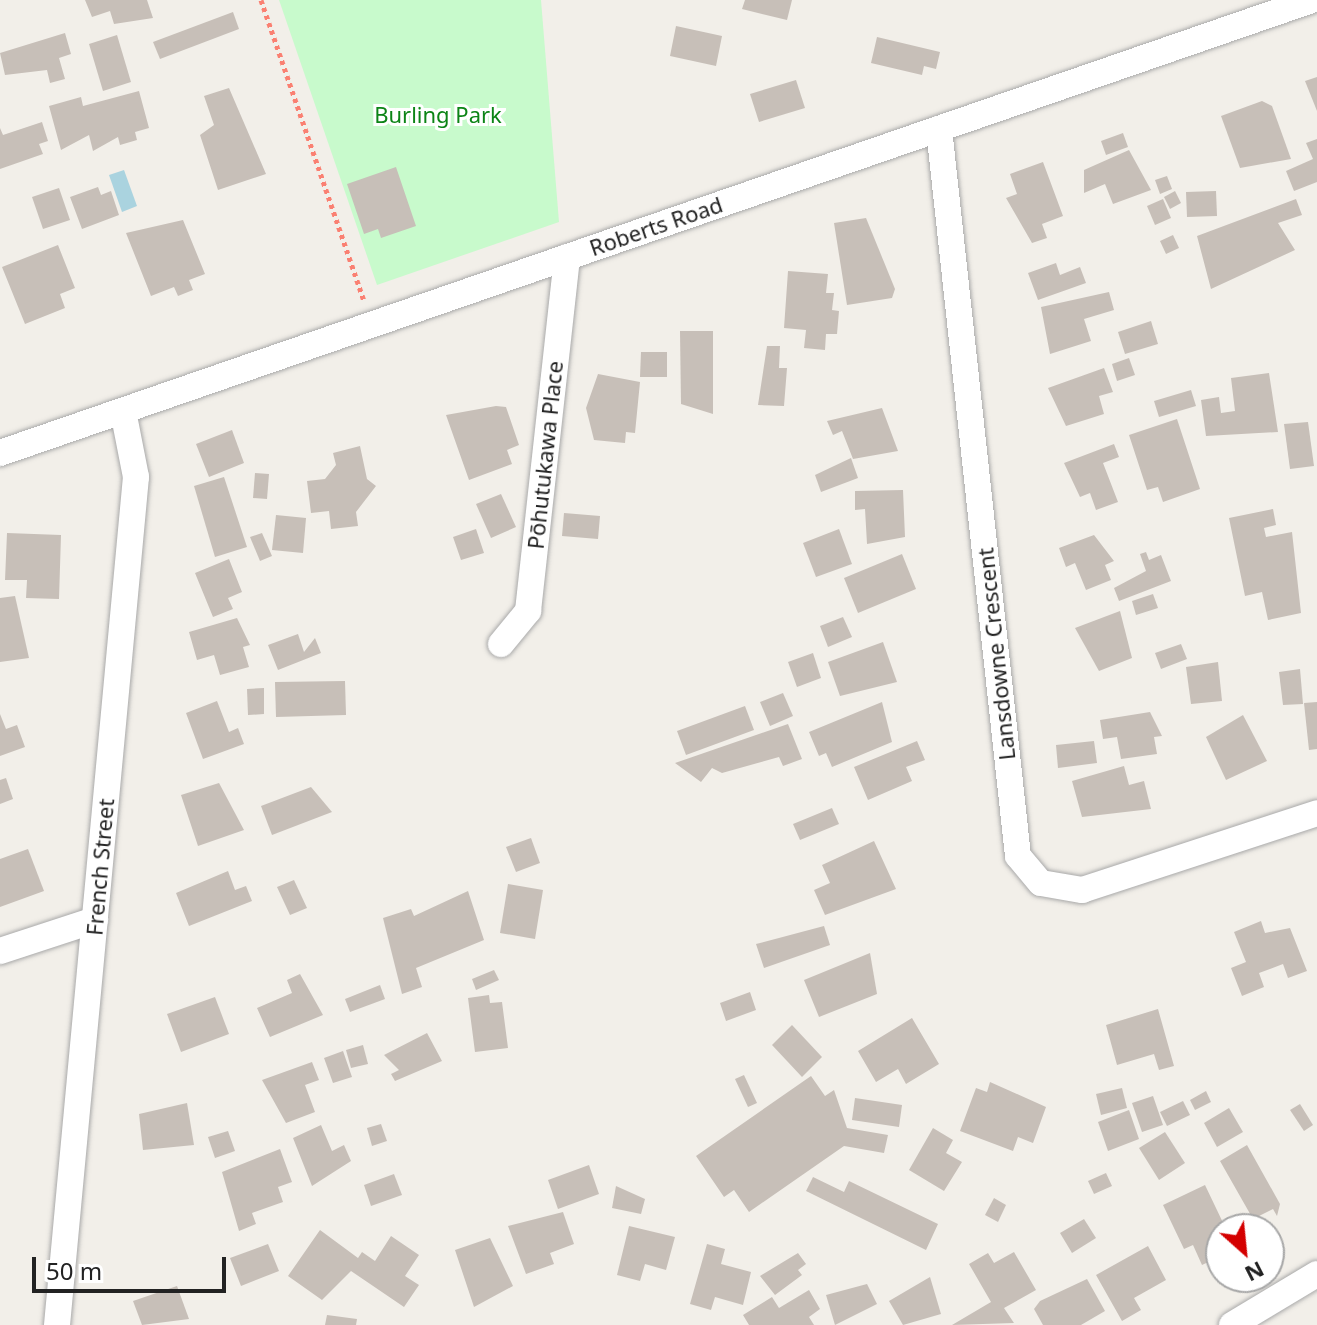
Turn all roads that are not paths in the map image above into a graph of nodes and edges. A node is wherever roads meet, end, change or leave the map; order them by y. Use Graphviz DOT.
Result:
graph roads {
  1 [pos="1312,0"];
  2 [pos="939,129"];
  3 [pos="567,257"];
  4 [pos="123,411"];
  5 [pos="0,453"];
  6 [pos="501,644"];
  7 [pos="1317,813"];
  8 [pos="95,920"];
  9 [pos="0,951"];
  10 [pos="1317,1274"];
  11 [pos="57,1325"];
  12 [pos="1232,1325"];
  1 -- 2 [label="street, Roberts Road"];
  2 -- 3 [label="street, Roberts Road"];
  2 -- 7 [label="street, Lansdowne Crescent"];
  3 -- 4 [label="street, Roberts Road"];
  3 -- 6 [label="street, Pōhutukawa Place"];
  4 -- 5 [label="street, Roberts Road"];
  4 -- 8 [label="street, French Street"];
  8 -- 9 [label="street"];
  8 -- 11 [label="street, French Street"];
  10 -- 12 [label="street"];
}
